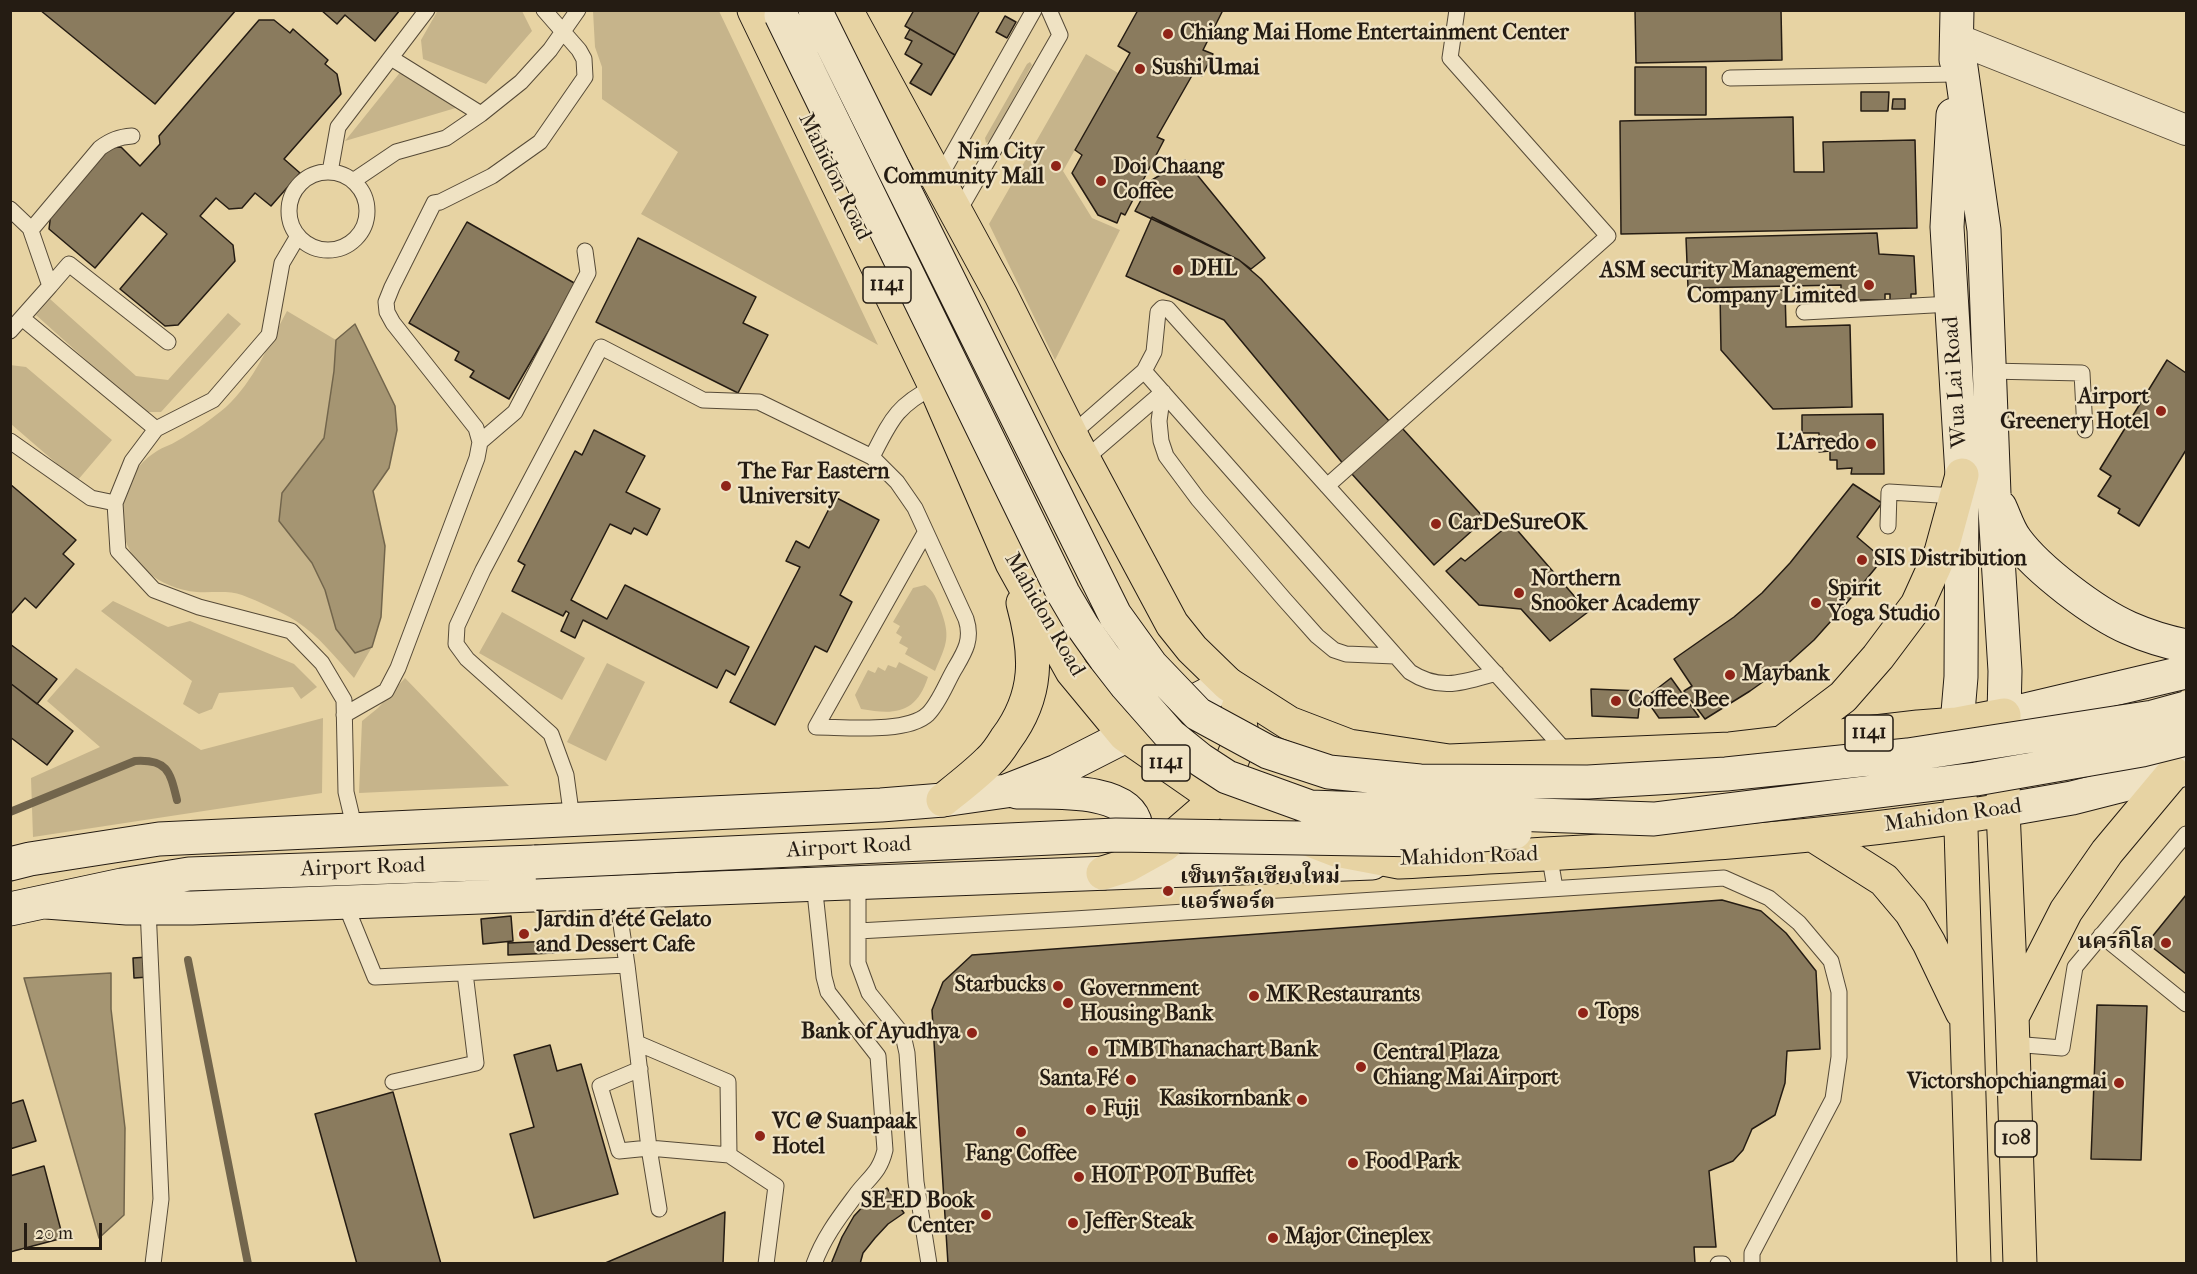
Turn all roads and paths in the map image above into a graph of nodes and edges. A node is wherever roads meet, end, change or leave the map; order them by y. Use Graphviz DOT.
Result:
graph roads {
  1 [pos="427,10"];
  2 [pos="544,10"];
  3 [pos="578,10"];
  4 [pos="815,10"];
  5 [pos="846,10"];
  6 [pos="1034,10"];
  7 [pos="1049,10"];
  8 [pos="1457,10"];
  9 [pos="771,12"];
  10 [pos="1957,25"];
  11 [pos="562,31"];
  12 [pos="391,58"];
  13 [pos="1955,74"];
  14 [pos="1730,78"];
  15 [pos="481,114"];
  16 [pos="2187,130"];
  17 [pos="132,136"];
  18 [pos="330,172"];
  19 [pos="938,180"];
  20 [pos="353,181"];
  21 [pos="10,209"];
  22 [pos="957,214"];
  23 [pos="31,230"];
  24 [pos="298,236"];
  25 [pos="585,251"];
  26 [pos="50,286"];
  27 [pos="1951,304"];
  28 [pos="1804,312"];
  29 [pos="22,318"];
  30 [pos="10,331"];
  31 [pos="168,342"];
  32 [pos="1144,371"];
  33 [pos="1989,371"];
  34 [pos="935,386"];
  35 [pos="1163,392"];
  36 [pos="156,429"];
  37 [pos="2085,430"];
  38 [pos="10,441"];
  39 [pos="480,442"];
  40 [pos="1077,446"];
  41 [pos="872,457"];
  42 [pos="979,485"];
  43 [pos="1959,485"];
  44 [pos="1327,486"];
  45 [pos="1994,494"];
  46 [pos="115,503"];
  47 [pos="1888,526"];
  48 [pos="925,533"];
  49 [pos="1012,563"];
  50 [pos="2187,646"];
  51 [pos="1395,656"];
  52 [pos="2187,672"];
  53 [pos="1496,673"];
  54 [pos="1232,686"];
  55 [pos="2187,708"];
  56 [pos="344,715"];
  57 [pos="2004,715"];
  58 [pos="1957,724"];
  59 [pos="1125,735"];
  60 [pos="2187,739"];
  61 [pos="1780,744"];
  62 [pos="1570,756"];
  63 [pos="2180,771"];
  64 [pos="1006,791"];
  65 [pos="1217,799"];
  66 [pos="943,800"];
  67 [pos="2003,810"];
  68 [pos="1961,817"];
  69 [pos="572,819"];
  70 [pos="1654,819"];
  71 [pos="355,830"];
  72 [pos="1813,834"];
  73 [pos="2187,834"];
  74 [pos="1549,854"];
  75 [pos="16,856"];
  76 [pos="1399,862"];
  77 [pos="1116,869"];
  78 [pos="858,881"];
  79 [pos="814,883"];
  80 [pos="1555,888"];
  81 [pos="616,891"];
  82 [pos="344,901"];
  83 [pos="46,902"];
  84 [pos="148,908"];
  85 [pos="10,909"];
  86 [pos="858,931"];
  87 [pos="2101,935"];
  88 [pos="627,965"];
  89 [pos="465,973"];
  90 [pos="2187,1004"];
  91 [pos="1968,1025"];
  92 [pos="2013,1030"];
  93 [pos="637,1043"];
  94 [pos="640,1068"];
  95 [pos="393,1082"];
  96 [pos="650,1148"];
  97 [pos="729,1155"];
  98 [pos="659,1209"];
  99 [pos="1752,1258"];
  100 [pos="153,1263"];
  101 [pos="766,1263"];
  102 [pos="814,1263"];
  103 [pos="929,1263"];
  104 [pos="1718,1263"];
  105 [pos="1723,1263"];
  106 [pos="1974,1263"];
  107 [pos="2019,1263"];
  1 -- 12 [label="lane"];
  2 -- 11 [label="lane"];
  3 -- 11 [label="lane"];
  4 -- 55 [label="main road, 1141, bridge"];
  5 -- 19 [label="main road, 1141"];
  6 -- 19 [label="lane"];
  7 -- 22 [label="lane"];
  8 -- 44 [label="lane"];
  9 -- 34 [label="main road, Mahidon Road / 1141"];
  9 -- 70 [label="main road, Mahidon Road / 1141, bridge"];
  10 -- 13 [label="main road, Wua Lai Road / 108"];
  10 -- 16 [label="street"];
  10 -- 33 [label="main road, Wua Lai Road / 108"];
  11 -- 15 [label="lane"];
  11 -- 39 [label="lane"];
  12 -- 15 [label="lane"];
  12 -- 18 [label="lane"];
  13 -- 14 [label="lane"];
  13 -- 27 [label="main road, Wua Lai Road / 108"];
  15 -- 20 [label="lane"];
  17 -- 23 [label="lane"];
  18 -- 20 [label="lane"];
  18 -- 24 [label="lane"];
  19 -- 22 [label="main road, 1141"];
  20 -- 24 [label="lane"];
  21 -- 23 [label="lane"];
  22 -- 40 [label="main road, 1141"];
  23 -- 26 [label="lane"];
  24 -- 36 [label="lane"];
  25 -- 39 [label="lane"];
  26 -- 29 [label="lane"];
  26 -- 31 [label="lane"];
  27 -- 28 [label="lane"];
  27 -- 43 [label="main road, Wua Lai Road / 108"];
  29 -- 30 [label="lane"];
  29 -- 36 [label="lane"];
  32 -- 35 [label="lane"];
  32 -- 40 [label="lane"];
  32 -- 44 [label="lane"];
  33 -- 37 [label="lane"];
  33 -- 45 [label="main road, Wua Lai Road / 108"];
  34 -- 41 [label="lane"];
  34 -- 42 [label="main road, Mahidon Road / 1141"];
  35 -- 40 [label="lane"];
  35 -- 51 [label="lane"];
  35 -- 51 [label="lane"];
  36 -- 46 [label="lane"];
  38 -- 46 [label="lane"];
  39 -- 56 [label="lane"];
  40 -- 42 [label="main road"];
  40 -- 54 [label="main road, 1141"];
  41 -- 48 [label="lane"];
  41 -- 69 [label="lane"];
  42 -- 49 [label="main road, Mahidon Road / 1141"];
  43 -- 47 [label="lane"];
  43 -- 58 [label="main road, Wua Lai Road / 108"];
  43 -- 61 [label="main road"];
  44 -- 53 [label="lane"];
  45 -- 50 [label="main road"];
  45 -- 57 [label="main road, Wua Lai Road / 108"];
  46 -- 56 [label="lane"];
  48 -- 48 [label="lane"];
  49 -- 59 [label="main road, Mahidon Road / 1141"];
  49 -- 66 [label="main road"];
  51 -- 53 [label="lane"];
  52 -- 57 [label="main road, 1141"];
  53 -- 62 [label="lane"];
  54 -- 59 [label="main road, 1141"];
  54 -- 62 [label="main road, 1141"];
  54 -- 65 [label="main road"];
  56 -- 71 [label="lane"];
  57 -- 58 [label="main road, 1141"];
  57 -- 67 [label="main road, 108"];
  58 -- 61 [label="main road, 1141"];
  58 -- 68 [label="main road, 108"];
  59 -- 64 [label="main road, 1141"];
  59 -- 65 [label="main road, Mahidon Road / 1141"];
  60 -- 70 [label="main road, Mahidon Road / 1141, bridge"];
  61 -- 62 [label="main road, 1141"];
  63 -- 67 [label="main road, Mahidon Road / 1141"];
  63 -- 92 [label="main road"];
  64 -- 66 [label="main road, 1141"];
  64 -- 77 [label="main road"];
  65 -- 76 [label="main road, Mahidon Road / 1141"];
  65 -- 77 [label="main road"];
  66 -- 69 [label="main road, Airport Road / 1141"];
  67 -- 68 [label="main road, Mahidon Road / 1141"];
  67 -- 92 [label="main road, 108"];
  68 -- 72 [label="main road, Mahidon Road / 1141"];
  68 -- 91 [label="main road, 108"];
  69 -- 71 [label="main road, Airport Road / 1141"];
  70 -- 83 [label="main road, Airport Road / 1141, bridge"];
  71 -- 75 [label="main road, Airport Road / 1141"];
  72 -- 74 [label="main road, Mahidon Road / 1141"];
  72 -- 91 [label="main road"];
  73 -- 87 [label="lane"];
  74 -- 76 [label="main road, Mahidon Road / 1141"];
  74 -- 80 [label="lane"];
  76 -- 77 [label="main road, Airport Road / 1141"];
  77 -- 78 [label="main road, Airport Road / 1141"];
  78 -- 79 [label="main road, Airport Road / 1141"];
  78 -- 86 [label="lane"];
  79 -- 81 [label="main road, Airport Road / 1141"];
  79 -- 102 [label="lane"];
  80 -- 86 [label="lane"];
  80 -- 99 [label="lane"];
  81 -- 82 [label="main road, Airport Road / 1141"];
  81 -- 88 [label="lane"];
  82 -- 84 [label="main road, Airport Road / 1141"];
  82 -- 89 [label="lane"];
  83 -- 84 [label="main road, Airport Road / 1141"];
  83 -- 85 [label="main road, Airport Road / 1141"];
  84 -- 100 [label="lane"];
  86 -- 103 [label="lane"];
  87 -- 90 [label="lane"];
  87 -- 92 [label="lane"];
  88 -- 89 [label="lane"];
  88 -- 93 [label="lane"];
  89 -- 95 [label="lane"];
  91 -- 106 [label="main road, 108"];
  92 -- 107 [label="main road, 108"];
  93 -- 94 [label="lane"];
  93 -- 97 [label="lane"];
  94 -- 96 [label="lane"];
  94 -- 96 [label="lane"];
  96 -- 97 [label="lane"];
  96 -- 98 [label="lane"];
  97 -- 101 [label="lane"];
  104 -- 105 [label="lane"];
}
